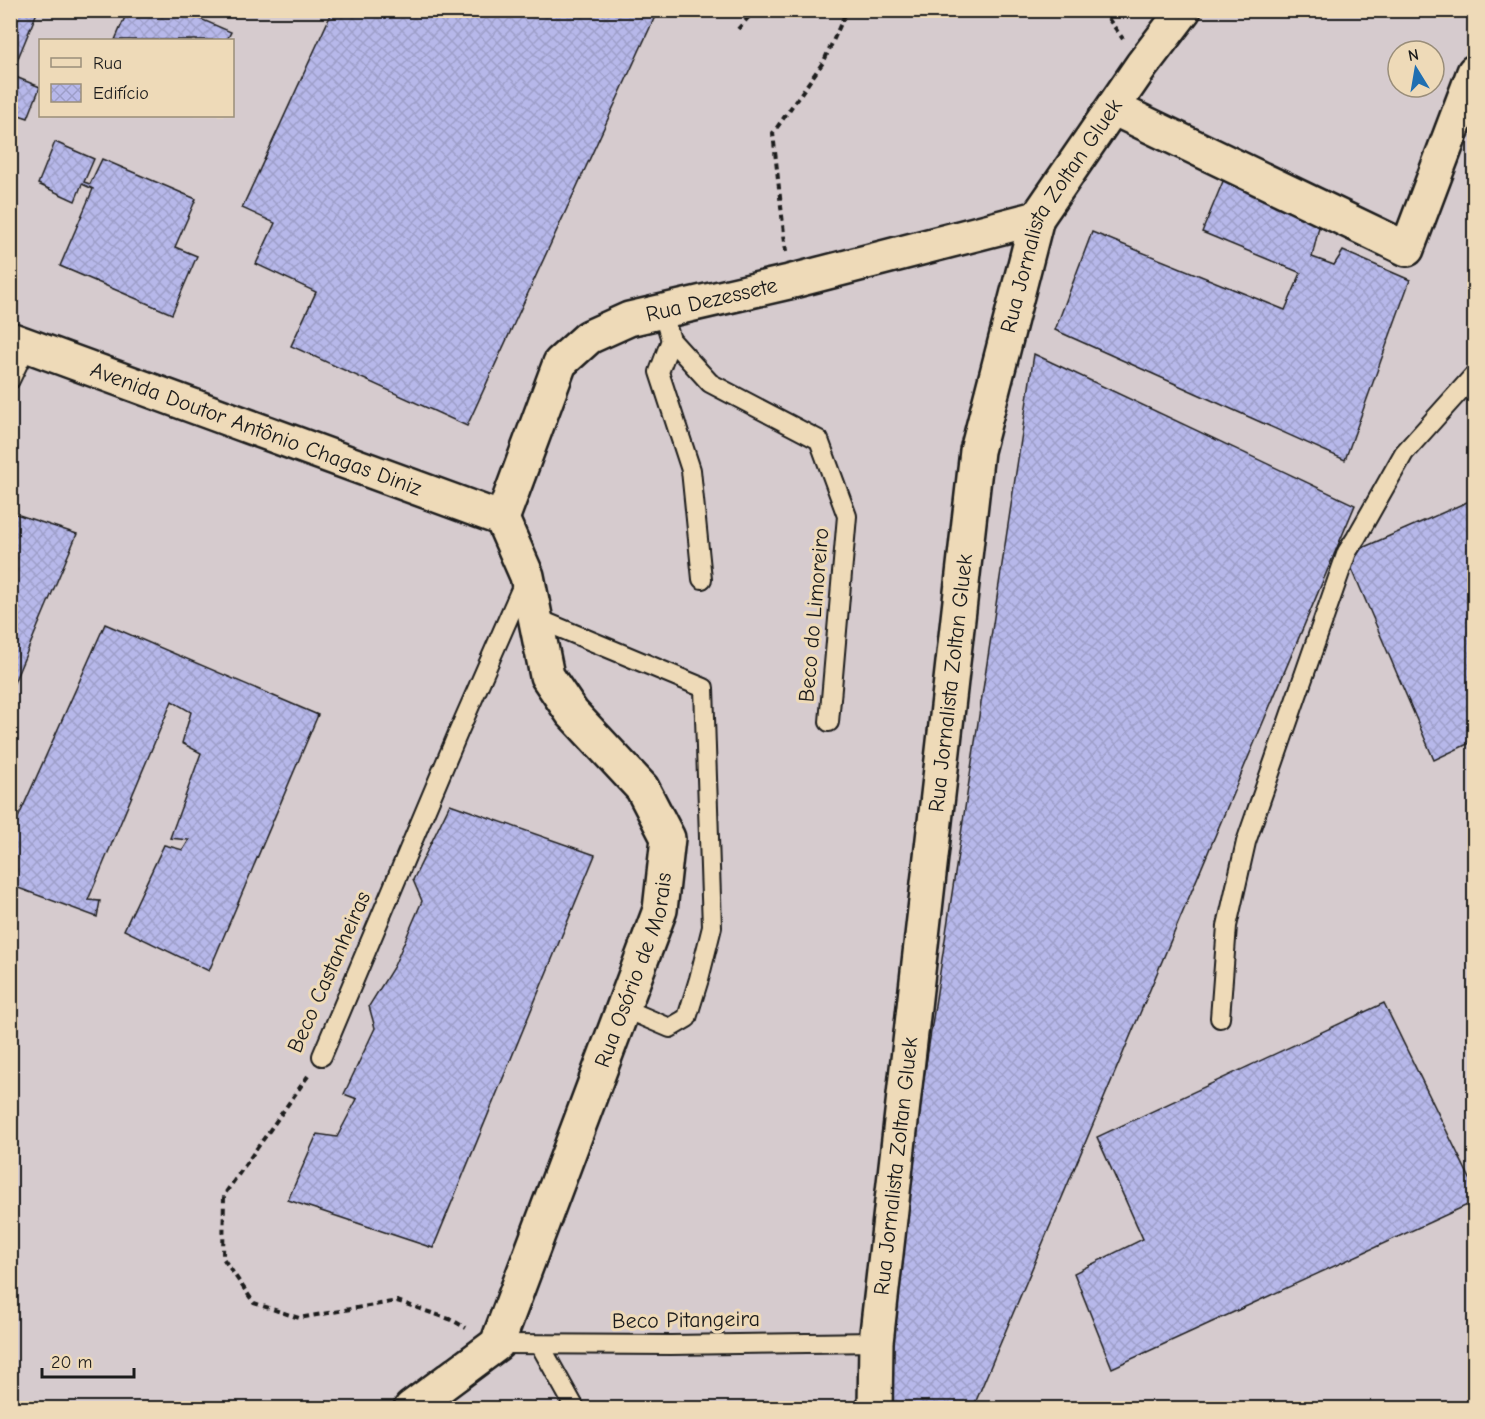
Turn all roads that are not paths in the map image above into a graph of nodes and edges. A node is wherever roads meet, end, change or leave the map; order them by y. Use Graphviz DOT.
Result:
graph roads {
  1 [pos="1184,10"];
  2 [pos="1474,72"];
  3 [pos="1113,108"];
  4 [pos="1037,218"];
  5 [pos="666,326"];
  6 [pos="19,342"];
  7 [pos="1474,375"];
  8 [pos="10,380"];
  9 [pos="502,519"];
  10 [pos="527,576"];
  11 [pos="702,579"];
  12 [pos="536,618"];
  13 [pos="829,722"];
  14 [pos="623,1008"];
  15 [pos="1220,1018"];
  16 [pos="322,1056"];
  17 [pos="876,1342"];
  18 [pos="497,1344"];
  19 [pos="540,1345"];
  20 [pos="411,1408"];
  21 [pos="575,1408"];
  22 [pos="875,1408"];
  1 -- 3 [label="street, Rua Jornalista Zoltan Gluek"];
  2 -- 3 [label="street"];
  3 -- 4 [label="street, Rua Jornalista Zoltan Gluek"];
  4 -- 5 [label="street, Rua Dezessete"];
  4 -- 17 [label="street, Rua Jornalista Zoltan Gluek"];
  5 -- 9 [label="street, Rua Dezessete"];
  5 -- 11 [label="lane"];
  5 -- 13 [label="lane, Beco do Limoreiro"];
  6 -- 8 [label="lane"];
  6 -- 9 [label="street, Avenida Doutor Antônio Chagas Diniz"];
  7 -- 15 [label="lane"];
  9 -- 10 [label="street, Rua Osório de Morais"];
  10 -- 12 [label="street, Rua Osório de Morais"];
  10 -- 16 [label="lane, Beco Castanheiras"];
  12 -- 14 [label="street, Rua Osório de Morais"];
  12 -- 14 [label="lane"];
  14 -- 18 [label="street, Rua Osório de Morais"];
  17 -- 19 [label="lane, Beco Pitangeira"];
  17 -- 22 [label="street, Rua Jornalista Zoltan Gluek"];
  18 -- 19 [label="lane, Beco Pitangeira"];
  18 -- 20 [label="street"];
  19 -- 21 [label="lane"];
}
